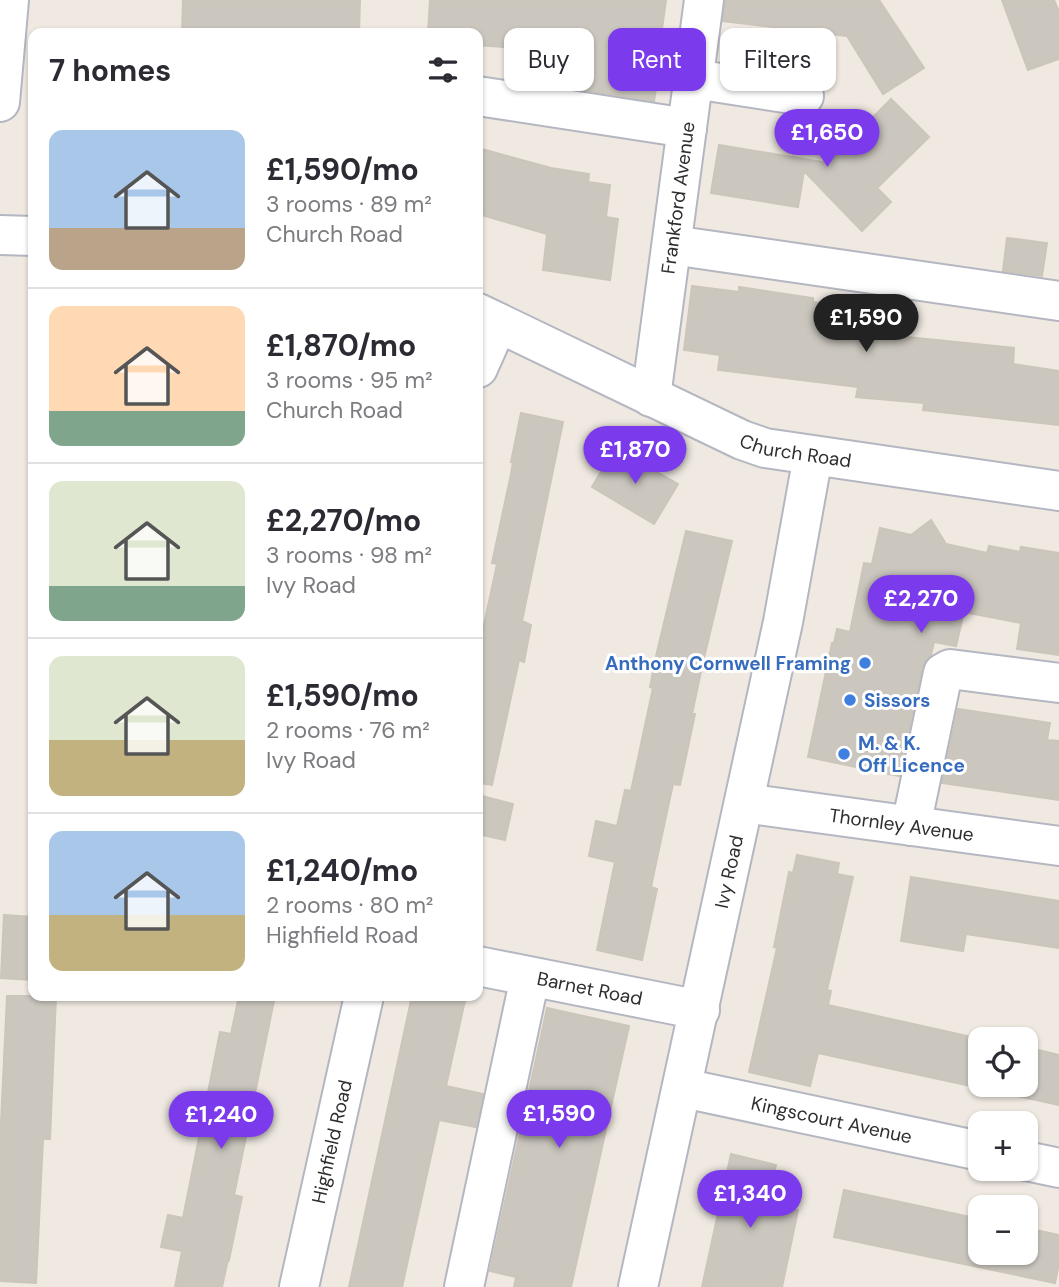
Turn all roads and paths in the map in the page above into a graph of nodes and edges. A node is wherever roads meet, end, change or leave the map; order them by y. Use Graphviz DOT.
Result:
graph roads {
  1 [pos="704,0"];
  2 [pos="5,23"];
  3 [pos="700,28"];
  4 [pos="706,81"];
  5 [pos="692,91"];
  6 [pos="804,96"];
  7 [pos="483,97"];
  8 [pos="0,102"];
  9 [pos="687,128"];
  10 [pos="0,235"];
  11 [pos="28,236"];
  12 [pos="672,245"];
  13 [pos="1059,301"];
  14 [pos="488,318"];
  15 [pos="483,343"];
  16 [pos="651,397"];
  17 [pos="813,456"];
  18 [pos="1059,491"];
  19 [pos="1059,683"];
  20 [pos="744,803"];
  21 [pos="911,826"];
  22 [pos="1059,846"];
  23 [pos="483,967"];
  24 [pos="530,976"];
  25 [pos="363,1001"];
  26 [pos="700,1010"];
  27 [pos="683,1088"];
  28 [pos="968,1148"];
  29 [pos="1038,1164"];
  30 [pos="1059,1168"];
  31 [pos="299,1287"];
  32 [pos="464,1287"];
  33 [pos="638,1287"];
  1 -- 3 [label="street, Frankford Avenue"];
  2 -- 8 [label="street"];
  4 -- 6 [label="street"];
  5 -- 9 [label="street, Frankford Avenue"];
  7 -- 9 [label="street"];
  9 -- 12 [label="street, Frankford Avenue"];
  10 -- 11 [label="street"];
  12 -- 13 [label="street"];
  12 -- 16 [label="street, Frankford Avenue"];
  14 -- 15 [label="street"];
  14 -- 16 [label="street, Church Road"];
  16 -- 17 [label="street, Church Road"];
  17 -- 18 [label="street, Church Road"];
  17 -- 20 [label="street, Ivy Road"];
  19 -- 21 [label="street"];
  20 -- 21 [label="street, Thornley Avenue"];
  20 -- 26 [label="street, Ivy Road"];
  21 -- 22 [label="street, Thornley Avenue"];
  23 -- 24 [label="street, Barnet Road"];
  24 -- 26 [label="street, Barnet Road"];
  24 -- 32 [label="street"];
  25 -- 31 [label="street, Highfield Road"];
  26 -- 27 [label="street, Ivy Road"];
  27 -- 28 [label="street, Kingscourt Avenue"];
  27 -- 33 [label="street, Ivy Road"];
  29 -- 30 [label="street"];
}
